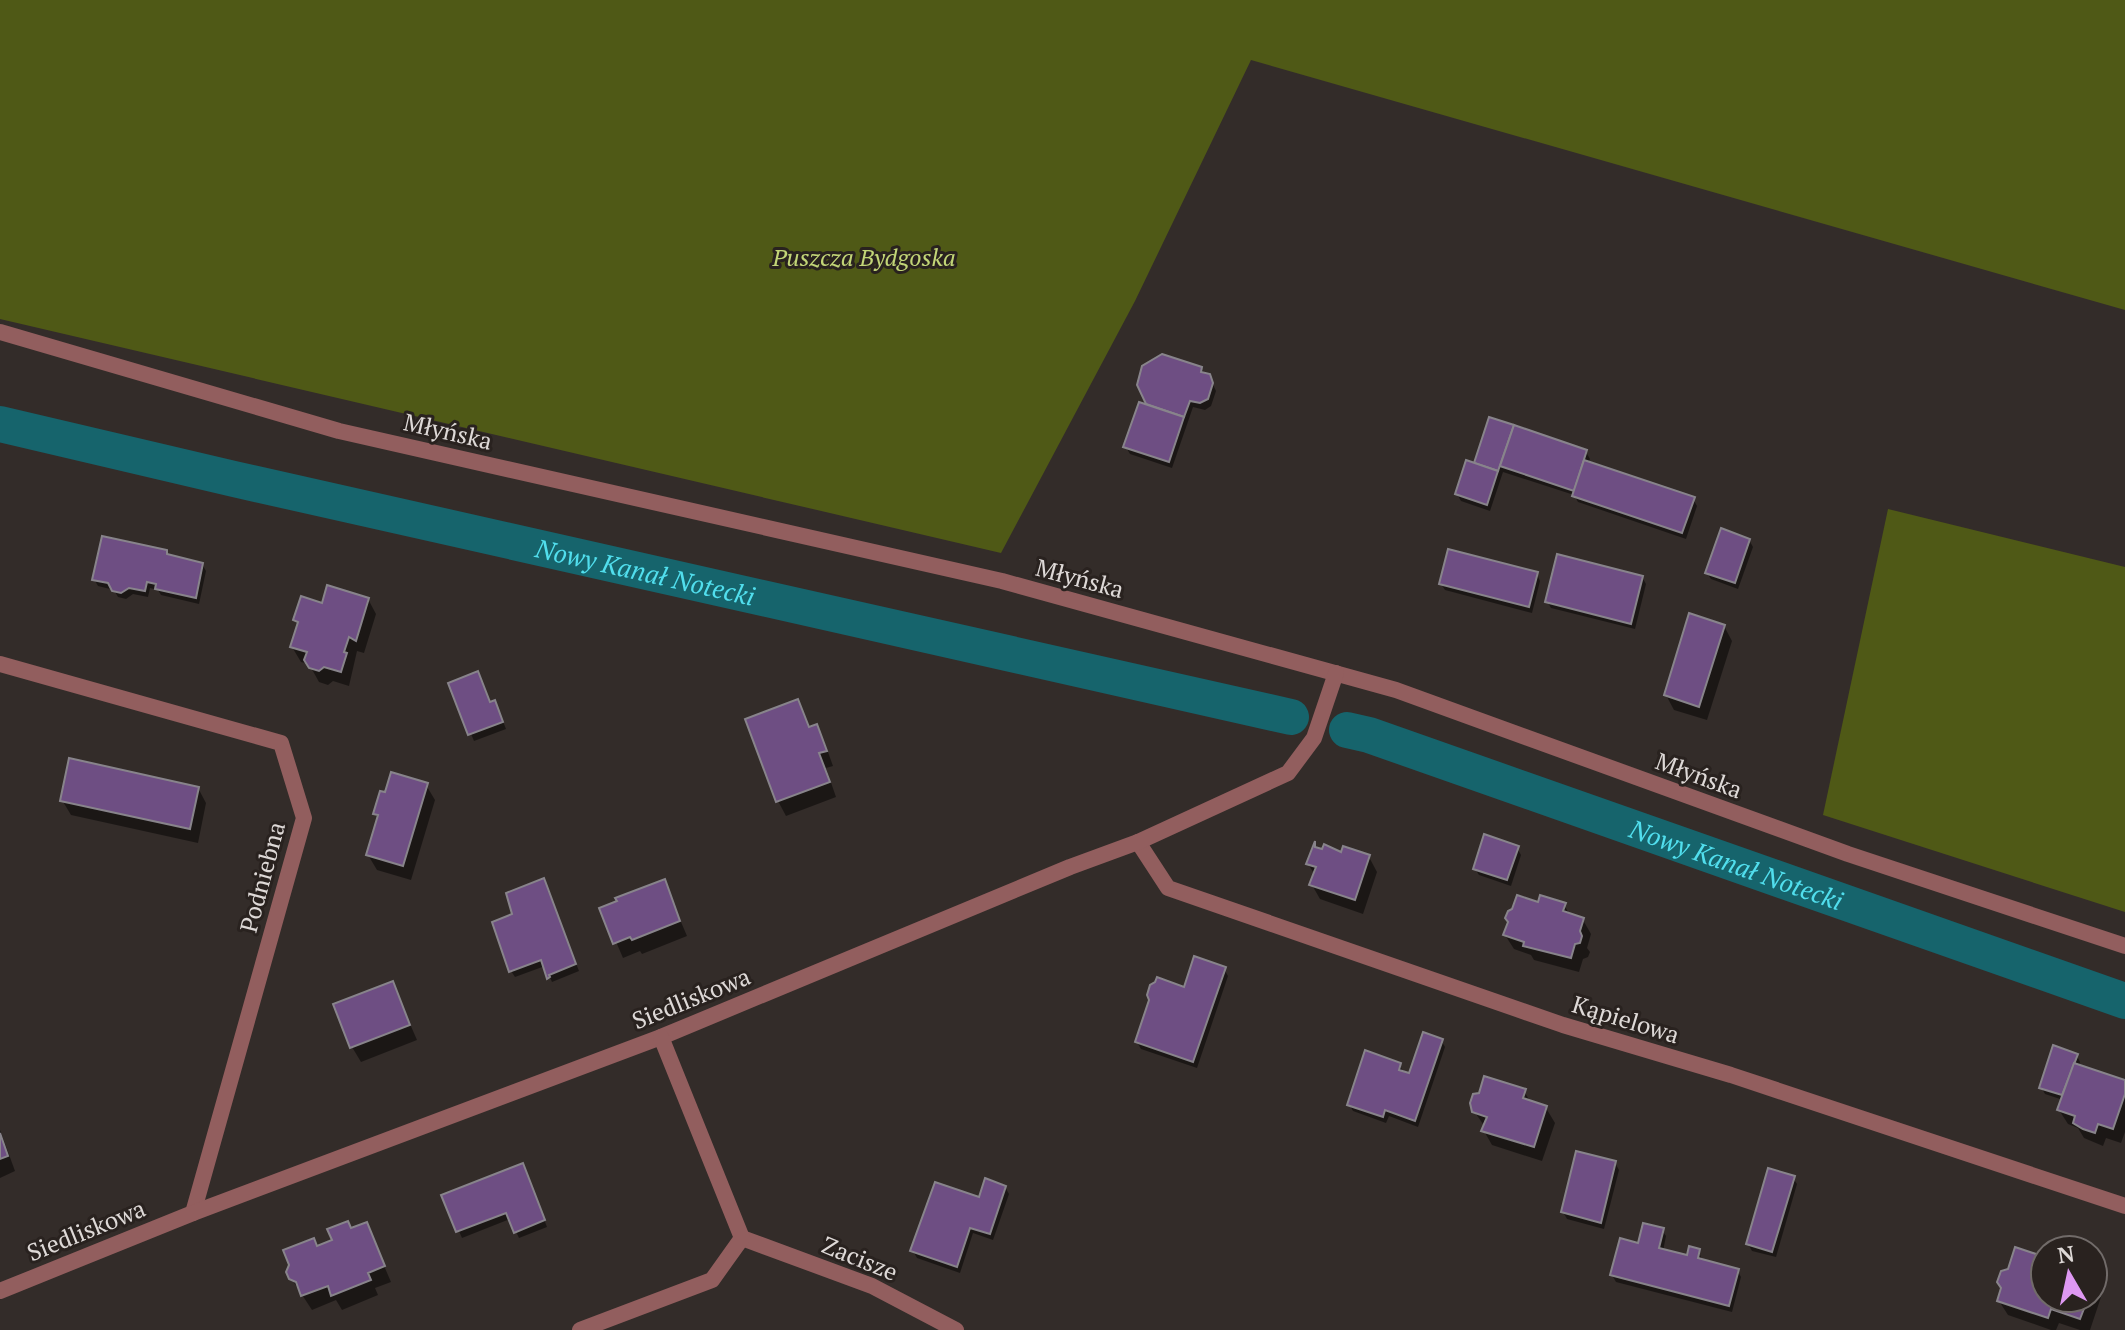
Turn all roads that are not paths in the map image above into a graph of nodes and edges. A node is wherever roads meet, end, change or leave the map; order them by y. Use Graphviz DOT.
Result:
graph roads {
  1 [pos="0,332"];
  2 [pos="0,664"];
  3 [pos="1336,673"];
  4 [pos="1138,842"];
  5 [pos="2125,946"];
  6 [pos="661,1037"];
  7 [pos="2125,1206"];
  8 [pos="193,1213"];
  9 [pos="742,1238"];
  10 [pos="0,1291"];
  11 [pos="580,1330"];
  12 [pos="956,1330"];
  1 -- 3 [label="street, Młyńska"];
  2 -- 8 [label="street, Podniebna"];
  3 -- 4 [label="street, Siedliskowa"];
  3 -- 5 [label="street, Młyńska"];
  4 -- 6 [label="street, Siedliskowa"];
  4 -- 7 [label="street, Kąpielowa"];
  6 -- 8 [label="street, Siedliskowa"];
  6 -- 9 [label="street"];
  8 -- 10 [label="street, Siedliskowa"];
  9 -- 11 [label="street"];
  9 -- 12 [label="street, Zacisze"];
}
